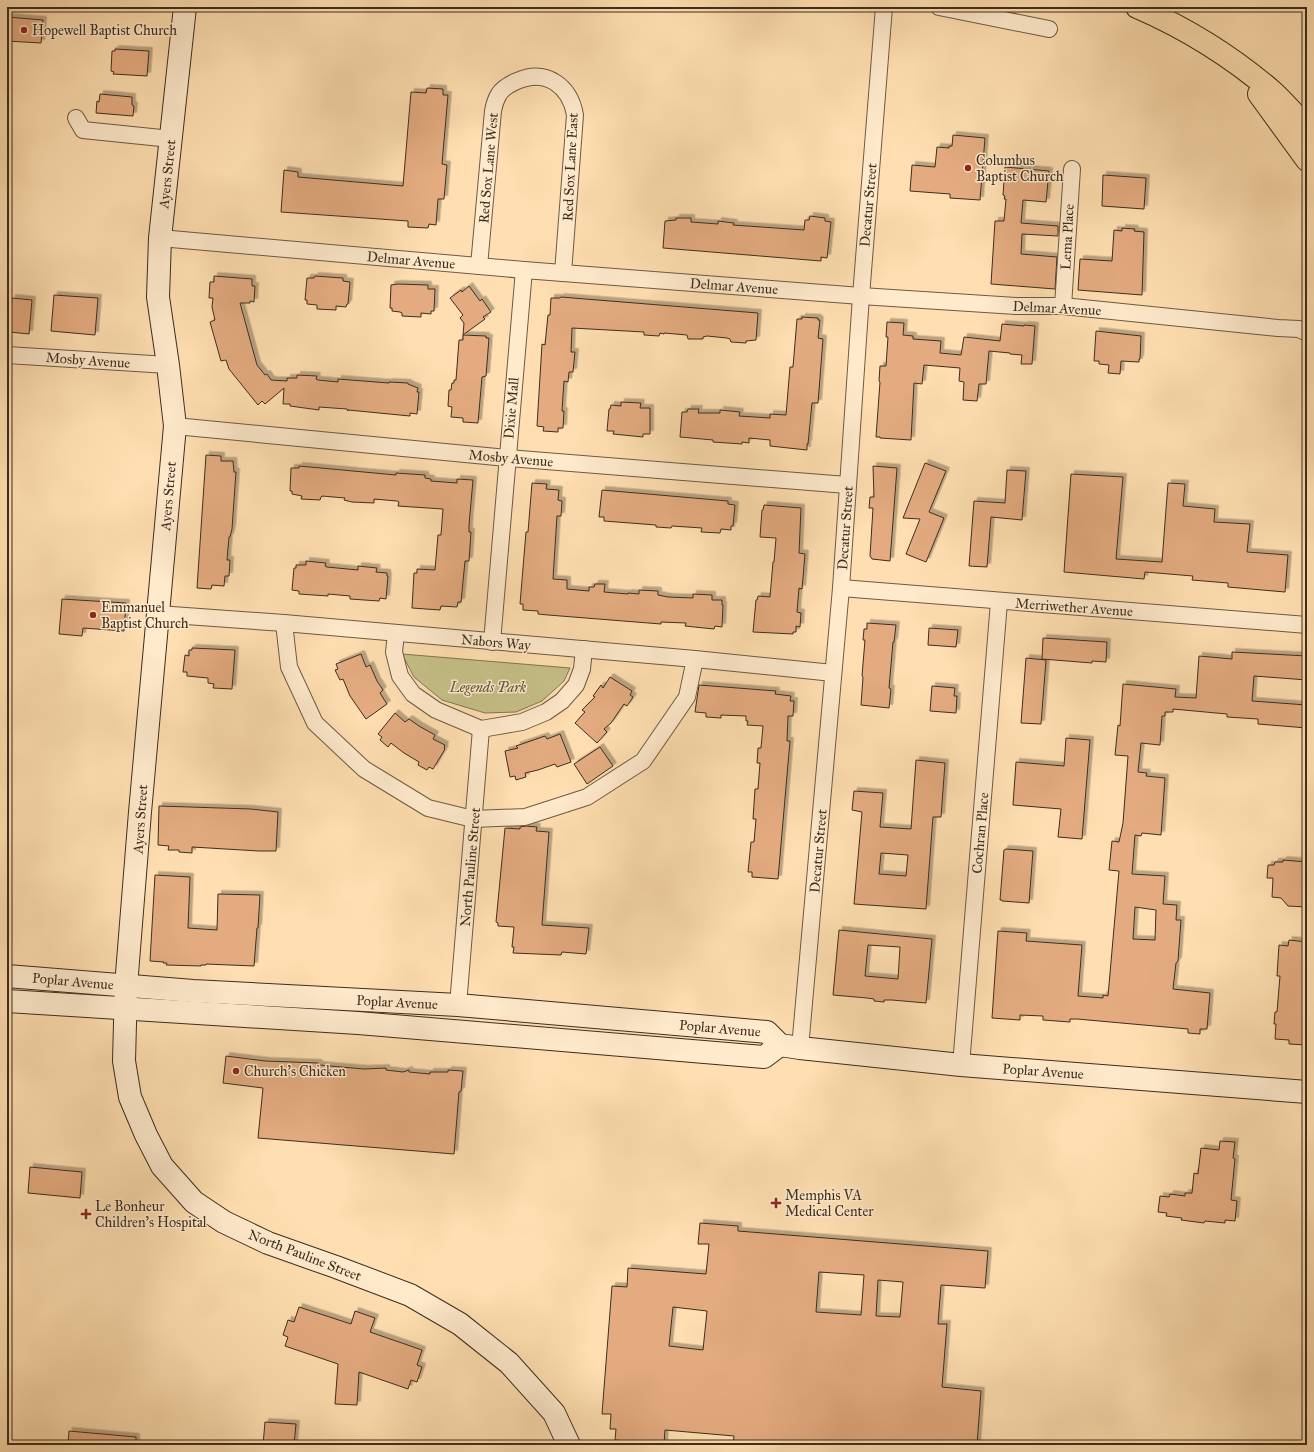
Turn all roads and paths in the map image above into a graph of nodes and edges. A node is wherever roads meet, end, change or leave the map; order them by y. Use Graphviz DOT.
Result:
graph roads {
  1 [pos="185,7"];
  2 [pos="884,7"];
  3 [pos="939,7"];
  4 [pos="1137,7"];
  5 [pos="1049,30"];
  6 [pos="1234,60"];
  7 [pos="541,77"];
  8 [pos="76,118"];
  9 [pos="1307,128"];
  10 [pos="171,139"];
  11 [pos="1307,160"];
  12 [pos="1072,169"];
  13 [pos="160,238"];
  14 [pos="479,266"];
  15 [pos="524,270"];
  16 [pos="563,273"];
  17 [pos="861,296"];
  18 [pos="1063,306"];
  19 [pos="1307,332"];
  20 [pos="7,355"];
  21 [pos="168,365"];
  22 [pos="175,426"];
  23 [pos="507,458"];
  24 [pos="848,485"];
  25 [pos="841,588"];
  26 [pos="999,602"];
  27 [pos="158,614"];
  28 [pos="284,623"];
  29 [pos="1307,625"];
  30 [pos="396,633"];
  31 [pos="492,642"];
  32 [pos="584,649"];
  33 [pos="695,658"];
  34 [pos="833,673"];
  35 [pos="481,729"];
  36 [pos="474,818"];
  37 [pos="7,976"];
  38 [pos="126,986"];
  39 [pos="7,1001"];
  40 [pos="458,1006"];
  41 [pos="125,1009"];
  42 [pos="790,1047"];
  43 [pos="961,1065"];
  44 [pos="1307,1092"];
  45 [pos="569,1445"];
  1 -- 10 [label="main road, Ayers Street"];
  2 -- 17 [label="street, Decatur Street"];
  3 -- 5 [label="street"];
  4 -- 6 [label="highway"];
  6 -- 9 [label="highway"];
  6 -- 11 [label="highway"];
  7 -- 14 [label="street, Red Sox Lane West"];
  7 -- 16 [label="street, Red Sox Lane East"];
  8 -- 10 [label="street"];
  10 -- 13 [label="main road, Ayers Street"];
  12 -- 18 [label="street, Lema Place"];
  13 -- 14 [label="street, Delmar Avenue"];
  13 -- 21 [label="main road, Ayers Street"];
  14 -- 15 [label="street, Delmar Avenue"];
  15 -- 16 [label="street, Delmar Avenue"];
  15 -- 23 [label="street, Dixie Mall"];
  16 -- 17 [label="street, Delmar Avenue"];
  17 -- 18 [label="street, Delmar Avenue"];
  17 -- 24 [label="street, Decatur Street"];
  18 -- 19 [label="street, Delmar Avenue"];
  20 -- 21 [label="street, Mosby Avenue"];
  21 -- 22 [label="main road, Ayers Street"];
  22 -- 23 [label="street, Mosby Avenue"];
  22 -- 27 [label="main road, Ayers Street"];
  23 -- 24 [label="street, Mosby Avenue"];
  23 -- 31 [label="street, Dixie Mall"];
  24 -- 25 [label="street, Decatur Street"];
  25 -- 26 [label="street, Merriwether Avenue"];
  25 -- 34 [label="street, Decatur Street"];
  26 -- 29 [label="street, Merriwether Avenue"];
  26 -- 43 [label="street, Cochran Place"];
  27 -- 28 [label="street, Nabors Way"];
  27 -- 38 [label="main road, Ayers Street"];
  28 -- 30 [label="street, Nabors Way"];
  28 -- 36 [label="street"];
  30 -- 31 [label="street, Nabors Way"];
  30 -- 35 [label="street"];
  31 -- 32 [label="street, Nabors Way"];
  32 -- 33 [label="street, Nabors Way"];
  32 -- 35 [label="street"];
  33 -- 34 [label="street, Nabors Way"];
  33 -- 36 [label="street"];
  34 -- 42 [label="street, Decatur Street"];
  35 -- 36 [label="street, North Pauline Street"];
  36 -- 40 [label="street, North Pauline Street"];
  37 -- 38 [label="main road, Poplar Avenue"];
  38 -- 40 [label="main road, Poplar Avenue"];
  38 -- 41 [label="main road, North Pauline Street"];
  39 -- 41 [label="main road, Poplar Avenue"];
  40 -- 42 [label="main road, Poplar Avenue"];
  41 -- 42 [label="main road, Poplar Avenue"];
  41 -- 45 [label="main road, North Pauline Street"];
  42 -- 43 [label="main road, Poplar Avenue"];
  43 -- 44 [label="main road, Poplar Avenue"];
}
